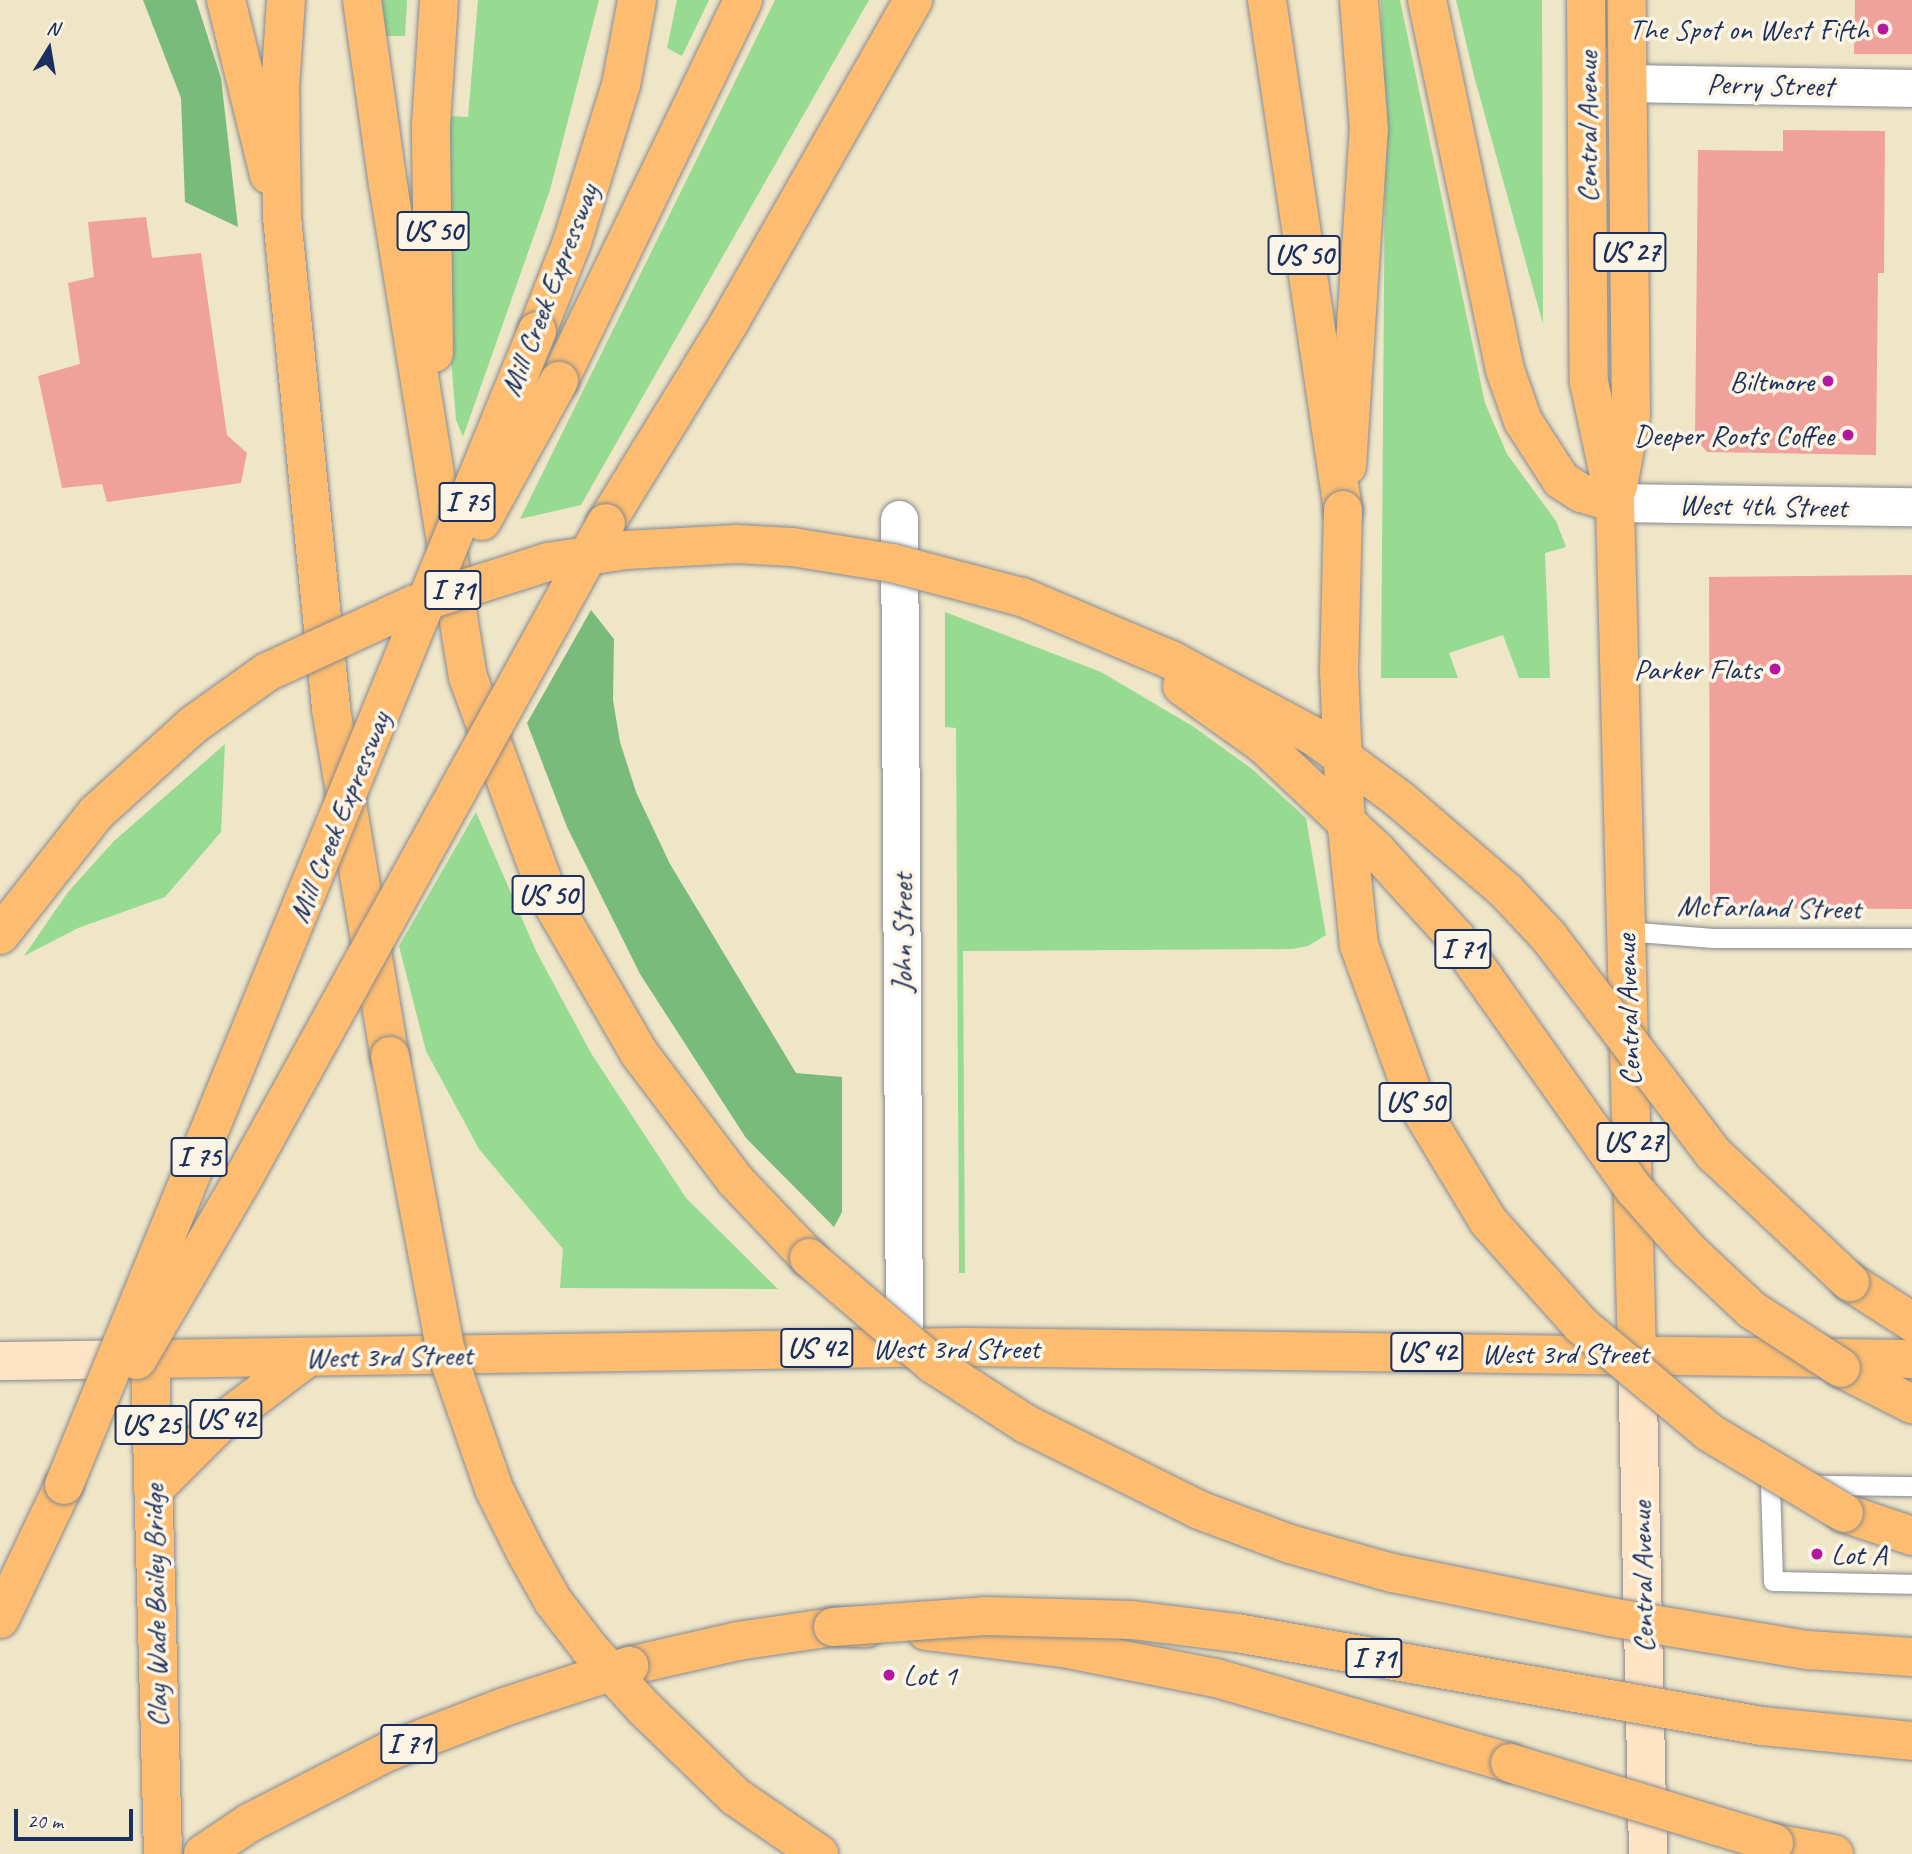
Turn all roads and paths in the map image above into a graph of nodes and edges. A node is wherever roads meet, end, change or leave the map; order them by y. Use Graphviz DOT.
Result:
graph roads {
  1 [pos="226,0"];
  2 [pos="286,0"];
  3 [pos="362,0"];
  4 [pos="439,0"];
  5 [pos="637,0"];
  6 [pos="743,0"];
  7 [pos="913,0"];
  8 [pos="1267,0"];
  9 [pos="1359,0"];
  10 [pos="1427,0"];
  11 [pos="1586,0"];
  12 [pos="1627,0"];
  13 [pos="1628,83"];
  14 [pos="1912,88"];
  15 [pos="282,218"];
  16 [pos="433,463"];
  17 [pos="1615,503"];
  18 [pos="1912,507"];
  19 [pos="1343,510"];
  20 [pos="899,519"];
  21 [pos="1022,597"];
  22 [pos="398,673"];
  23 [pos="1625,931"];
  24 [pos="0,935"];
  25 [pos="1912,938"];
  26 [pos="1912,1322"];
  27 [pos="904,1347"];
  28 [pos="1637,1353"];
  29 [pos="307,1357"];
  30 [pos="150,1359"];
  31 [pos="1912,1359"];
  32 [pos="0,1361"];
  33 [pos="1912,1404"];
  34 [pos="64,1485"];
  35 [pos="1912,1486"];
  36 [pos="153,1490"];
  37 [pos="1912,1536"];
  38 [pos="1912,1584"];
  39 [pos="0,1619"];
  40 [pos="833,1627"];
  41 [pos="1912,1657"];
  42 [pos="1912,1741"];
  43 [pos="163,1854"];
  44 [pos="203,1854"];
  45 [pos="819,1854"];
  46 [pos="1648,1854"];
  47 [pos="1834,1854"];
  1 -- 15 [label="main road"];
  2 -- 15 [label="main road"];
  3 -- 16 [label="main road"];
  4 -- 16 [label="main road, US 50"];
  5 -- 22 [label="main road, Mill Creek Expressway / I 75, bridge"];
  6 -- 22 [label="main road, bridge"];
  7 -- 34 [label="main road, bridge"];
  8 -- 19 [label="main road, US 50"];
  9 -- 19 [label="main road"];
  10 -- 17 [label="main road"];
  11 -- 17 [label="main road, Central Avenue / US 27"];
  12 -- 13 [label="main road, Central Avenue / US 27"];
  13 -- 14 [label="street, Perry Street"];
  13 -- 17 [label="main road, Central Avenue / US 27"];
  15 -- 45 [label="main road, bridge"];
  16 -- 41 [label="main road, US 50, bridge"];
  17 -- 18 [label="street, West 4th Street"];
  17 -- 23 [label="main road, Central Avenue / US 27"];
  19 -- 37 [label="main road, US 50, bridge"];
  20 -- 27 [label="street, John Street"];
  21 -- 24 [label="main road, I 71, bridge"];
  21 -- 26 [label="main road, bridge"];
  21 -- 33 [label="main road, I 71, bridge"];
  22 -- 34 [label="main road, Mill Creek Expressway / I 75, bridge"];
  23 -- 25 [label="lane, McFarland Street"];
  23 -- 28 [label="main road, Central Avenue / US 27"];
  27 -- 28 [label="main road, West 3rd Street / US 42"];
  27 -- 29 [label="main road, West 3rd Street / US 42"];
  28 -- 31 [label="main road, West 3rd Street"];
  28 -- 46 [label="main road, Central Avenue / US 27"];
  29 -- 30 [label="main road, West 3rd Street / US 42"];
  29 -- 36 [label="main road, US 42"];
  30 -- 32 [label="main road, West 3rd Street"];
  30 -- 36 [label="main road, Clay Wade Bailey Bridge / US 25"];
  34 -- 39 [label="main road, Mill Creek Expressway / I 75"];
  35 -- 38 [label="lane"];
  36 -- 43 [label="main road, Clay Wade Bailey Bridge / US 25"];
  40 -- 42 [label="main road, I 71, bridge"];
  40 -- 44 [label="main road, I 71, bridge"];
  40 -- 47 [label="main road, bridge"];
}
